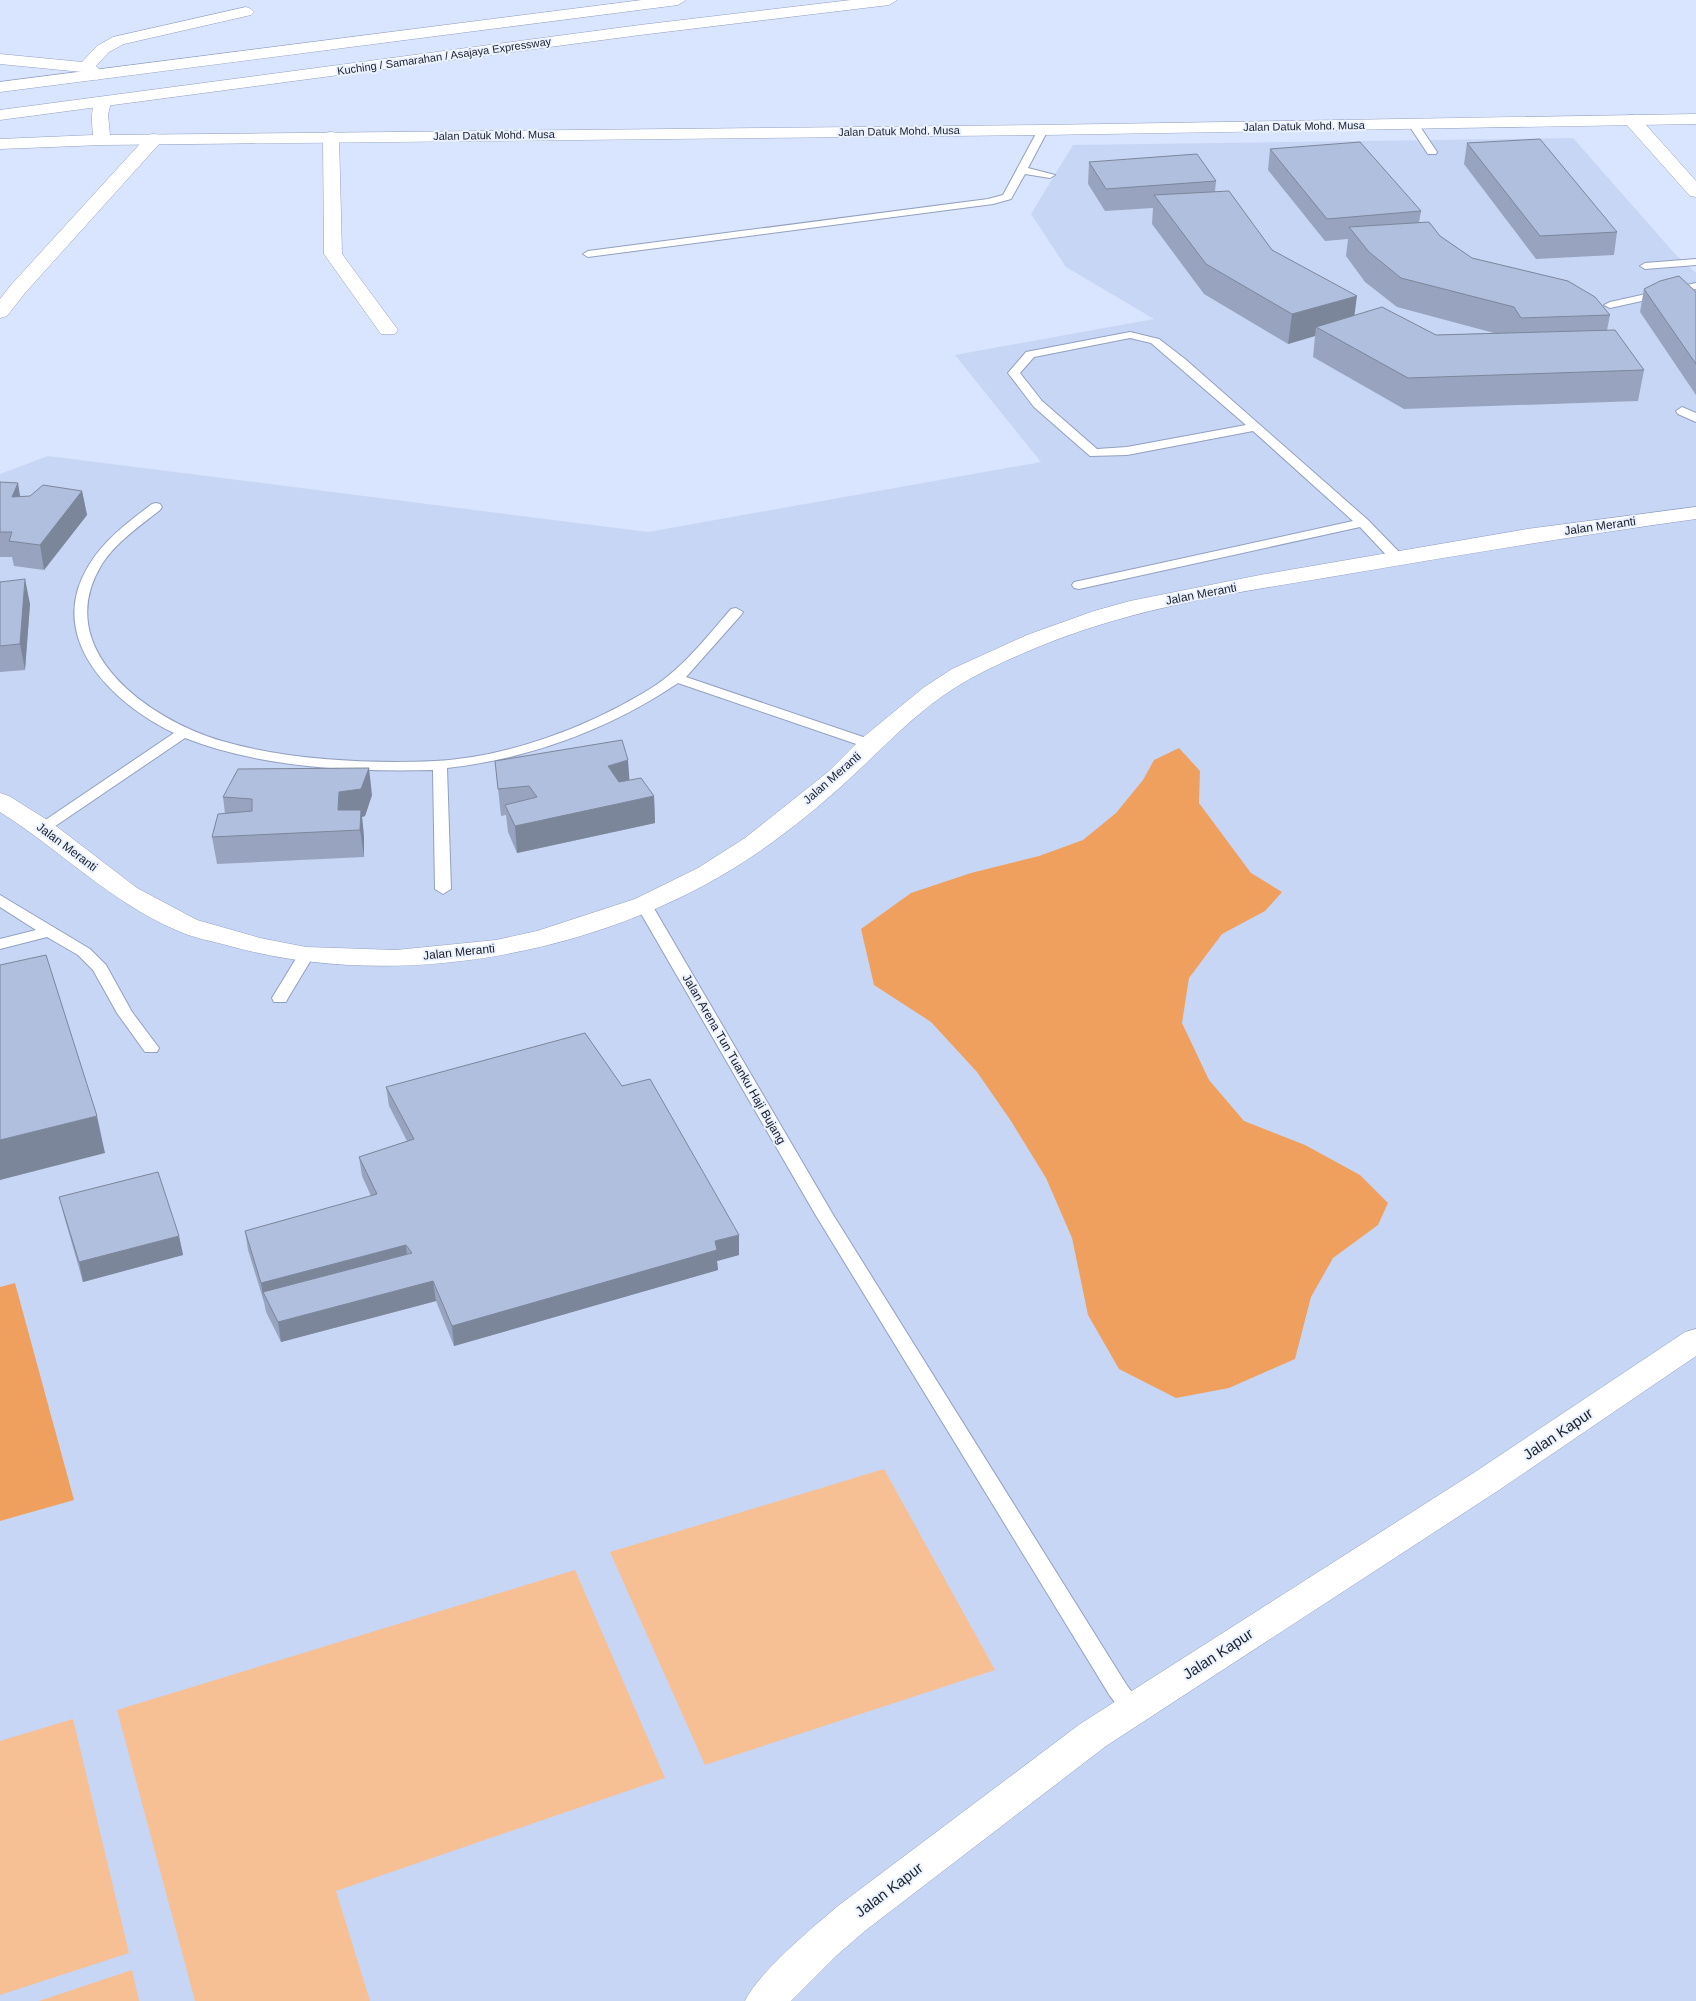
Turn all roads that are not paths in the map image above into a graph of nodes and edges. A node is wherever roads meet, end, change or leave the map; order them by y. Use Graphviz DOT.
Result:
graph roads {
  1 [pos="678,0"];
  2 [pos="889,0"];
  3 [pos="246,12"];
  4 [pos="0,59"];
  5 [pos="91,71"];
  6 [pos="0,87"];
  7 [pos="103,102"];
  8 [pos="0,115"];
  9 [pos="1696,119"];
  10 [pos="1632,120"];
  11 [pos="1413,124"];
  12 [pos="1043,130"];
  13 [pos="331,137"];
  14 [pos="154,139"];
  15 [pos="102,140"];
  16 [pos="0,144"];
  17 [pos="1432,152"];
  18 [pos="1021,170"];
  19 [pos="1050,175"];
  20 [pos="1696,192"];
  21 [pos="588,254"];
  22 [pos="1696,262"];
  23 [pos="1680,264"];
  24 [pos="1645,266"];
  25 [pos="1696,280"];
  26 [pos="1696,286"];
  27 [pos="1610,306"];
  28 [pos="0,312"];
  29 [pos="388,330"];
  30 [pos="1682,412"];
  31 [pos="1696,418"];
  32 [pos="1255,427"];
  33 [pos="156,507"];
  34 [pos="1696,512"];
  35 [pos="1362,523"];
  36 [pos="1398,558"];
  37 [pos="1079,585"];
  38 [pos="736,612"];
  39 [pos="676,678"];
  40 [pos="183,733"];
  41 [pos="870,744"];
  42 [pos="440,765"];
  43 [pos="0,801"];
  44 [pos="43,828"];
  45 [pos="443,889"];
  46 [pos="0,900"];
  47 [pos="644,904"];
  48 [pos="49,932"];
  49 [pos="0,944"];
  50 [pos="306,955"];
  51 [pos="280,998"];
  52 [pos="151,1048"];
  53 [pos="1696,1340"];
  54 [pos="1126,1700"];
  55 [pos="765,2001"];
  1 -- 5 [label="main road, Kuching / Samarahan / Asajaya Expressway"];
  2 -- 7 [label="main road, Kuching / Samarahan / Asajaya Expressway"];
  3 -- 5 [label="main road"];
  4 -- 5 [label="main road"];
  5 -- 6 [label="main road, Kuching / Samarahan / Asajaya Expressway"];
  7 -- 8 [label="main road, Kuching / Samarahan / Asajaya Expressway"];
  7 -- 15 [label="main road"];
  9 -- 10 [label="main road, Jalan Datuk Mohd. Musa"];
  10 -- 11 [label="main road, Jalan Datuk Mohd. Musa"];
  10 -- 20 [label="main road"];
  11 -- 12 [label="main road, Jalan Datuk Mohd. Musa"];
  11 -- 17 [label="lane"];
  12 -- 13 [label="main road, Jalan Datuk Mohd. Musa"];
  12 -- 18 [label="lane"];
  13 -- 14 [label="main road, Jalan Datuk Mohd. Musa"];
  13 -- 29 [label="main road"];
  14 -- 15 [label="main road, Jalan Datuk Mohd. Musa"];
  14 -- 28 [label="main road"];
  15 -- 16 [label="main road, Jalan Datuk Mohd. Musa"];
  18 -- 19 [label="lane"];
  18 -- 21 [label="lane"];
  22 -- 23 [label="lane"];
  23 -- 24 [label="lane"];
  23 -- 25 [label="lane"];
  26 -- 27 [label="lane"];
  30 -- 31 [label="lane"];
  32 -- 32 [label="lane"];
  32 -- 35 [label="lane"];
  33 -- 40 [label="lane"];
  34 -- 36 [label="main road, Jalan Meranti"];
  35 -- 36 [label="lane"];
  35 -- 37 [label="lane"];
  36 -- 41 [label="main road, Jalan Meranti"];
  38 -- 39 [label="lane"];
  39 -- 41 [label="lane"];
  39 -- 42 [label="lane"];
  40 -- 42 [label="lane"];
  40 -- 44 [label="lane"];
  41 -- 47 [label="main road, Jalan Meranti"];
  42 -- 45 [label="lane"];
  43 -- 44 [label="main road, Jalan Meranti"];
  44 -- 50 [label="main road, Jalan Meranti"];
  46 -- 48 [label="lane"];
  47 -- 50 [label="main road, Jalan Meranti"];
  47 -- 54 [label="lane, Jalan Arena Tun Tuanku Haji Bujang"];
  48 -- 49 [label="lane"];
  48 -- 52 [label="lane"];
  50 -- 51 [label="lane"];
  53 -- 54 [label="main road, Jalan Kapur"];
  54 -- 55 [label="main road, Jalan Kapur"];
}
